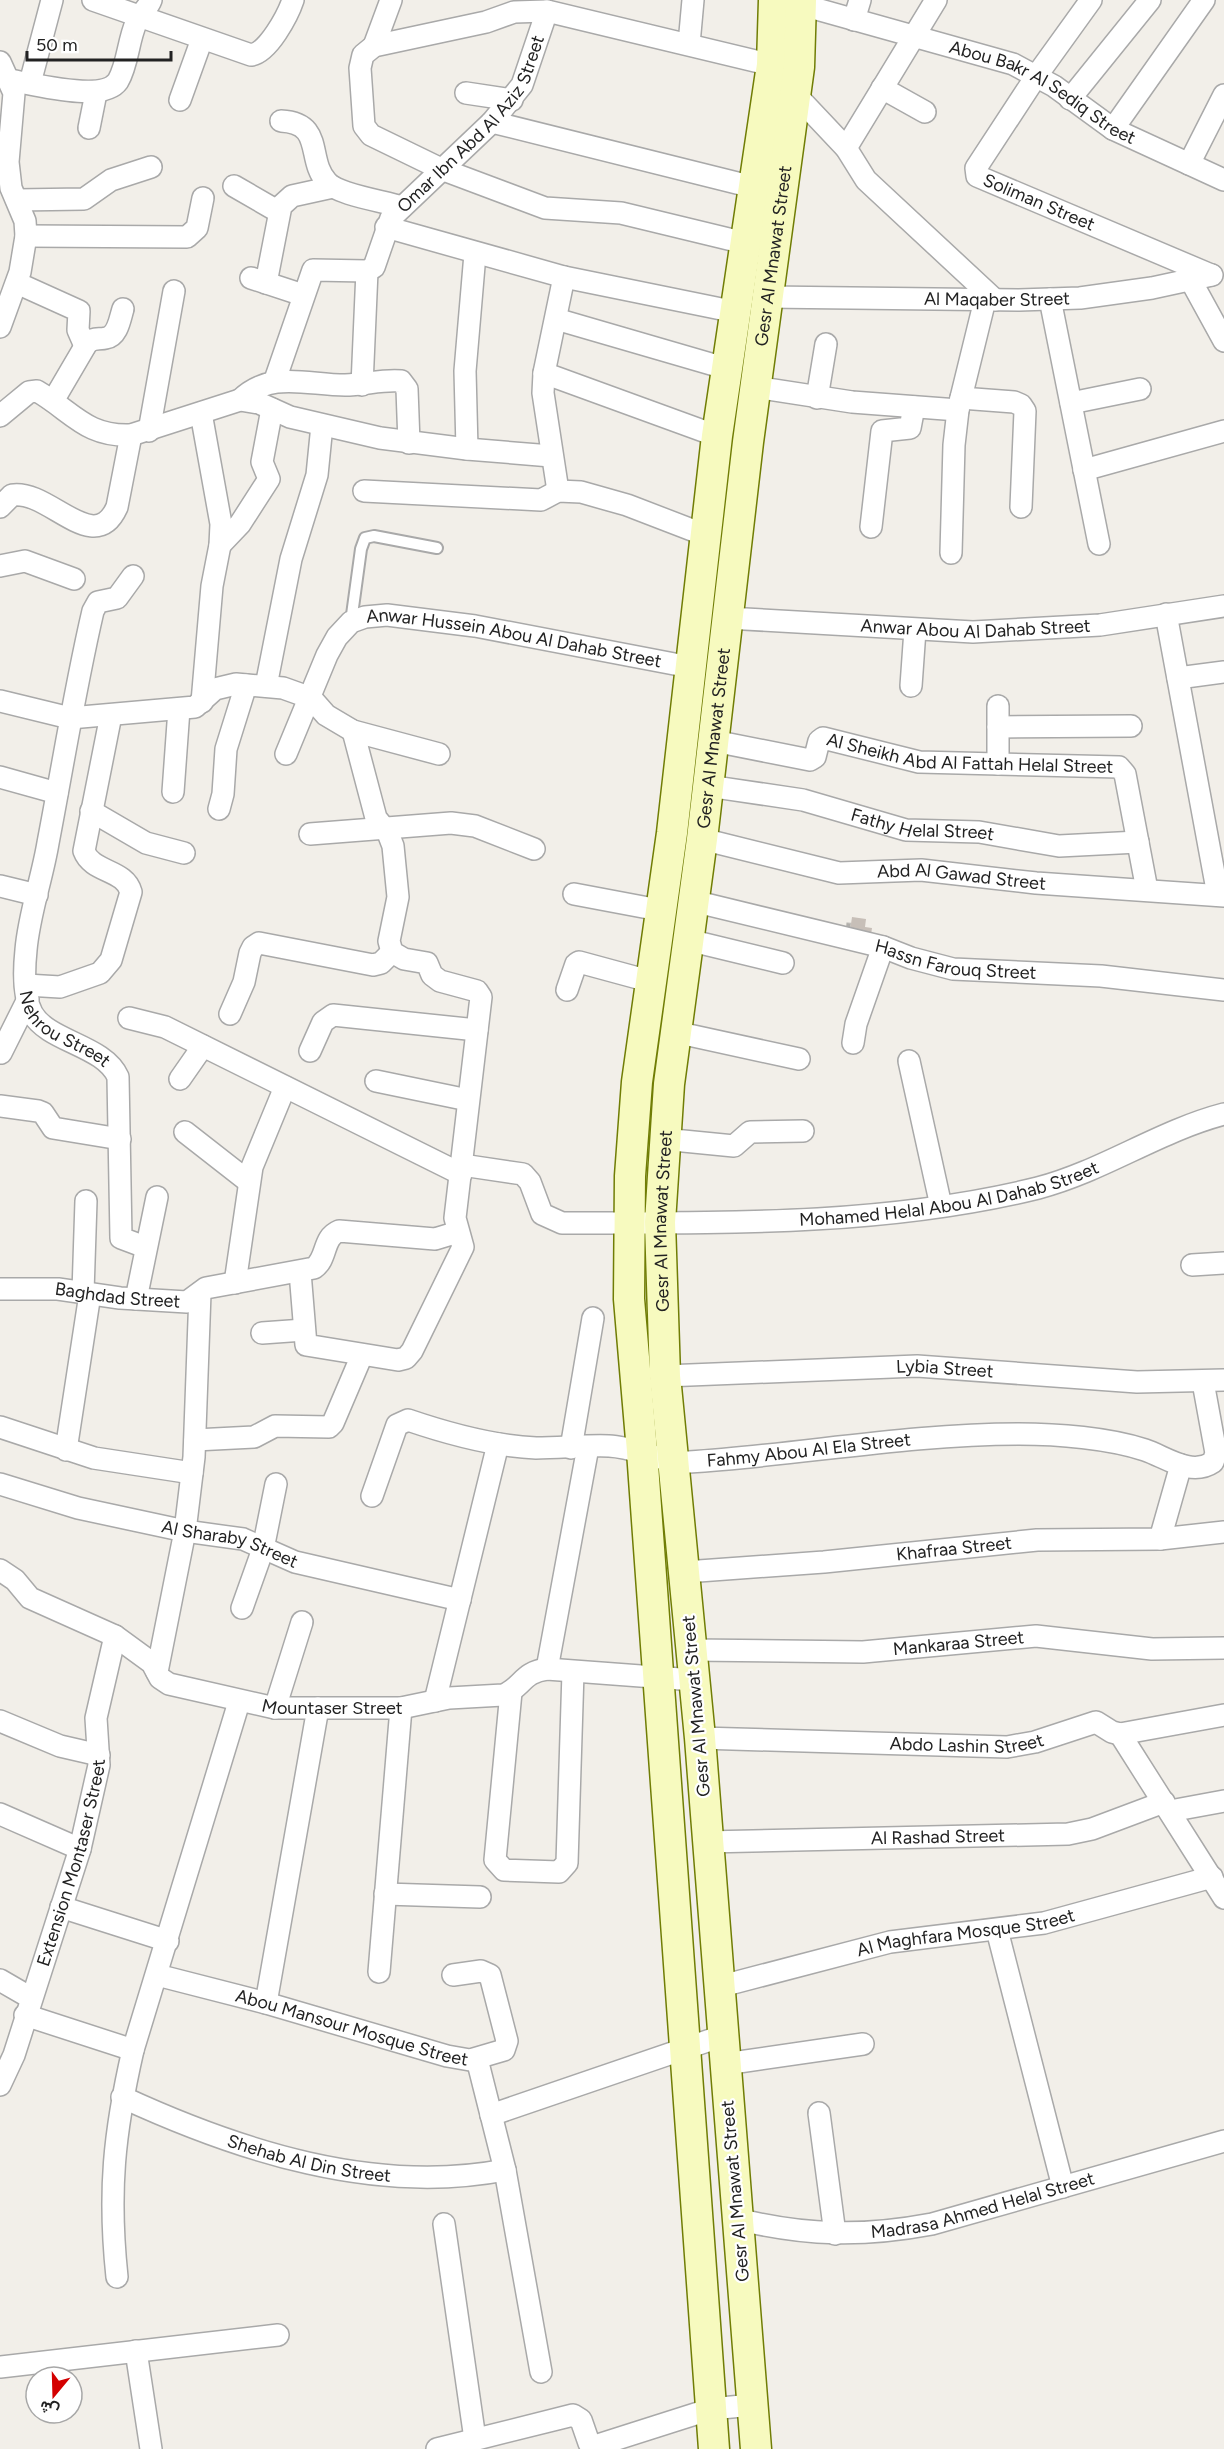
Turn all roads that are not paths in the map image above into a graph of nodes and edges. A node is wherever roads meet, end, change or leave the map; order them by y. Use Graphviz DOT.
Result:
graph roads {
  1 [pos="52,0"];
  2 [pos="93,0"];
  3 [pos="294,0"];
  4 [pos="391,0"];
  5 [pos="693,0"];
  6 [pos="936,0"];
  7 [pos="1091,0"];
  8 [pos="1150,0"];
  9 [pos="1204,0"];
  10 [pos="792,2"];
  11 [pos="146,8"];
  12 [pos="501,8"];
  13 [pos="857,10"];
  14 [pos="547,11"];
  15 [pos="912,37"];
  16 [pos="202,39"];
  17 [pos="689,45"];
  18 [pos="374,46"];
  19 [pos="772,65"];
  20 [pos="13,75"];
  21 [pos="1037,75"];
  22 [pos="882,88"];
  23 [pos="96,93"];
  24 [pos="466,93"];
  25 [pos="795,94"];
  26 [pos="1070,99"];
  27 [pos="180,100"];
  28 [pos="512,100"];
  29 [pos="1223,100"];
  30 [pos="925,112"];
  31 [pos="280,121"];
  32 [pos="492,122"];
  33 [pos="89,128"];
  34 [pos="1113,129"];
  35 [pos="846,148"];
  36 [pos="1189,164"];
  37 [pos="151,167"];
  38 [pos="441,170"];
  39 [pos="1224,180"];
  40 [pos="234,186"];
  41 [pos="333,187"];
  42 [pos="753,187"];
  43 [pos="9,192"];
  44 [pos="203,198"];
  45 [pos="402,207"];
  46 [pos="279,212"];
  47 [pos="386,227"];
  48 [pos="26,236"];
  49 [pos="745,243"];
  50 [pos="475,254"];
  51 [pos="367,271"];
  52 [pos="1218,273"];
  53 [pos="564,277"];
  54 [pos="1190,279"];
  55 [pos="174,291"];
  56 [pos="9,295"];
  57 [pos="303,295"];
  58 [pos="767,297"];
  59 [pos="1050,299"];
  60 [pos="990,300"];
  61 [pos="123,309"];
  62 [pos="736,312"];
  63 [pos="556,319"];
  64 [pos="0,327"];
  65 [pos="1224,342"];
  66 [pos="826,344"];
  67 [pos="85,346"];
  68 [pos="728,369"];
  69 [pos="544,373"];
  70 [pos="275,380"];
  71 [pos="362,385"];
  72 [pos="755,387"];
  73 [pos="1140,389"];
  74 [pos="817,398"];
  75 [pos="240,400"];
  76 [pos="53,401"];
  77 [pos="1071,403"];
  78 [pos="959,404"];
  79 [pos="5,406"];
  80 [pos="914,407"];
  81 [pos="272,409"];
  82 [pos="201,414"];
  83 [pos="322,425"];
  84 [pos="1224,431"];
  85 [pos="140,433"];
  86 [pos="717,436"];
  87 [pos="409,443"];
  88 [pos="467,449"];
  89 [pos="551,456"];
  90 [pos="1084,470"];
  91 [pos="364,491"];
  92 [pos="558,491"];
  93 [pos="0,507"];
  94 [pos="1021,507"];
  95 [pos="871,527"];
  96 [pos="705,535"];
  97 [pos="1099,544"];
  98 [pos="220,545"];
  99 [pos="436,548"];
  100 [pos="951,553"];
  101 [pos="0,566"];
  102 [pos="133,576"];
  103 [pos="74,579"];
  104 [pos="1224,606"];
  105 [pos="1166,614"];
  106 [pos="727,618"];
  107 [pos="351,622"];
  108 [pos="915,630"];
  109 [pos="690,667"];
  110 [pos="1224,672"];
  111 [pos="1178,678"];
  112 [pos="256,685"];
  113 [pos="911,686"];
  114 [pos="311,698"];
  115 [pos="0,701"];
  116 [pos="202,702"];
  117 [pos="998,706"];
  118 [pos="179,709"];
  119 [pos="111,715"];
  120 [pos="70,718"];
  121 [pos="1131,726"];
  122 [pos="998,727"];
  123 [pos="353,731"];
  124 [pos="714,741"];
  125 [pos="286,754"];
  126 [pos="439,754"];
  127 [pos="998,764"];
  128 [pos="0,777"];
  129 [pos="708,786"];
  130 [pos="173,792"];
  131 [pos="57,793"];
  132 [pos="219,809"];
  133 [pos="91,811"];
  134 [pos="383,827"];
  135 [pos="310,834"];
  136 [pos="702,838"];
  137 [pos="1138,842"];
  138 [pos="534,849"];
  139 [pos="184,853"];
  140 [pos="0,886"];
  141 [pos="1147,890"];
  142 [pos="574,894"];
  143 [pos="37,895"];
  144 [pos="1221,896"];
  145 [pos="693,901"];
  146 [pos="659,910"];
  147 [pos="688,940"];
  148 [pos="883,947"];
  149 [pos="392,952"];
  150 [pos="783,963"];
  151 [pos="650,981"];
  152 [pos="567,990"];
  153 [pos="1224,990"];
  154 [pos="27,992"];
  155 [pos="230,1014"];
  156 [pos="129,1018"];
  157 [pos="477,1029"];
  158 [pos="675,1032"];
  159 [pos="853,1043"];
  160 [pos="202,1046"];
  161 [pos="310,1052"];
  162 [pos="1,1053"];
  163 [pos="799,1059"];
  164 [pos="909,1061"];
  165 [pos="180,1079"];
  166 [pos="376,1081"];
  167 [pos="285,1087"];
  168 [pos="468,1100"];
  169 [pos="0,1106"];
  170 [pos="1224,1114"];
  171 [pos="803,1131"];
  172 [pos="185,1132"];
  173 [pos="663,1138"];
  174 [pos="120,1139"];
  175 [pos="461,1169"];
  176 [pos="249,1182"];
  177 [pos="157,1197"];
  178 [pos="86,1201"];
  179 [pos="941,1206"];
  180 [pos="660,1222"];
  181 [pos="629,1223"];
  182 [pos="458,1232"];
  183 [pos="145,1247"];
  184 [pos="1224,1263"];
  185 [pos="1192,1265"];
  186 [pos="300,1272"];
  187 [pos="236,1282"];
  188 [pos="0,1289"];
  189 [pos="87,1293"];
  190 [pos="200,1293"];
  191 [pos="136,1299"];
  192 [pos="593,1318"];
  193 [pos="304,1330"];
  194 [pos="262,1333"];
  195 [pos="362,1355"];
  196 [pos="665,1376"];
  197 [pos="1224,1380"];
  198 [pos="1203,1382"];
  199 [pos="0,1427"];
  200 [pos="195,1440"];
  201 [pos="498,1444"];
  202 [pos="579,1447"];
  203 [pos="66,1449"];
  204 [pos="642,1451"];
  205 [pos="674,1461"];
  206 [pos="1181,1465"];
  207 [pos="192,1473"];
  208 [pos="0,1484"];
  209 [pos="276,1484"];
  210 [pos="372,1496"];
  211 [pos="185,1531"];
  212 [pos="1224,1533"];
  213 [pos="1160,1539"];
  214 [pos="263,1549"];
  215 [pos="0,1570"];
  216 [pos="685,1572"];
  217 [pos="460,1600"];
  218 [pos="242,1608"];
  219 [pos="302,1622"];
  220 [pos="115,1636"];
  221 [pos="1224,1648"];
  222 [pos="692,1650"];
  223 [pos="547,1670"];
  224 [pos="157,1672"];
  225 [pos="573,1672"];
  226 [pos="657,1678"];
  227 [pos="694,1680"];
  228 [pos="511,1692"];
  229 [pos="239,1701"];
  230 [pos="435,1701"];
  231 [pos="275,1708"];
  232 [pos="318,1708"];
  233 [pos="401,1708"];
  234 [pos="1224,1715"];
  235 [pos="0,1721"];
  236 [pos="1120,1734"];
  237 [pos="700,1738"];
  238 [pos="99,1755"];
  239 [pos="1224,1801"];
  240 [pos="1167,1806"];
  241 [pos="0,1814"];
  242 [pos="706,1842"];
  243 [pos="80,1849"];
  244 [pos="1220,1889"];
  245 [pos="385,1894"];
  246 [pos="480,1897"];
  247 [pos="61,1907"];
  248 [pos="997,1930"];
  249 [pos="168,1941"];
  250 [pos="379,1971"];
  251 [pos="157,1975"];
  252 [pos="453,1975"];
  253 [pos="0,1980"];
  254 [pos="718,1987"];
  255 [pos="266,2003"];
  256 [pos="28,2007"];
  257 [pos="863,2044"];
  258 [pos="685,2049"];
  259 [pos="133,2050"];
  260 [pos="723,2050"];
  261 [pos="477,2059"];
  262 [pos="0,2085"];
  263 [pos="122,2097"];
  264 [pos="819,2113"];
  265 [pos="491,2115"];
  266 [pos="1224,2141"];
  267 [pos="505,2170"];
  268 [pos="1063,2187"];
  269 [pos="737,2219"];
  270 [pos="444,2224"];
  271 [pos="835,2234"];
  272 [pos="117,2277"];
  273 [pos="278,2336"];
  274 [pos="136,2351"];
  275 [pos="0,2367"];
  276 [pos="541,2372"];
  277 [pos="752,2405"];
  278 [pos="711,2409"];
  279 [pos="475,2439"];
  280 [pos="151,2449"];
  281 [pos="437,2449"];
  282 [pos="714,2449"];
  283 [pos="756,2449"];
  1 -- 20 [label="street"];
  2 -- 11 [label="street"];
  3 -- 16 [label="street"];
  4 -- 18 [label="street"];
  5 -- 17 [label="street"];
  6 -- 15 [label="street"];
  7 -- 21 [label="street"];
  8 -- 26 [label="street"];
  9 -- 34 [label="street"];
  10 -- 13 [label="street, Abou Bakr Al Sediq Street"];
  10 -- 19 [label="street, Gesr Al Mnawat Street"];
  10 -- 25 [label="street, Gesr Al Mnawat Street"];
  11 -- 16 [label="street"];
  11 -- 23 [label="street"];
  12 -- 14 [label="street"];
  12 -- 18 [label="street"];
  13 -- 15 [label="street, Abou Bakr Al Sediq Street"];
  14 -- 17 [label="street"];
  14 -- 28 [label="street, Omar Ibn Abd Al Aziz Street"];
  15 -- 21 [label="street, Abou Bakr Al Sediq Street"];
  15 -- 22 [label="street"];
  16 -- 27 [label="street"];
  17 -- 19 [label="street"];
  18 -- 38 [label="street"];
  19 -- 42 [label="street, Gesr Al Mnawat Street"];
  20 -- 23 [label="street"];
  20 -- 43 [label="street"];
  21 -- 26 [label="street, Abou Bakr Al Sediq Street"];
  21 -- 52 [label="street, Soliman Street"];
  22 -- 30 [label="street"];
  22 -- 35 [label="street"];
  23 -- 33 [label="street"];
  24 -- 28 [label="street"];
  25 -- 35 [label="street"];
  25 -- 58 [label="street, Gesr Al Mnawat Street"];
  26 -- 34 [label="street, Abou Bakr Al Sediq Street"];
  28 -- 32 [label="street, Omar Ibn Abd Al Aziz Street"];
  29 -- 36 [label="street"];
  31 -- 41 [label="street"];
  32 -- 38 [label="street, Omar Ibn Abd Al Aziz Street"];
  32 -- 42 [label="street"];
  34 -- 36 [label="street, Abou Bakr Al Sediq Street"];
  35 -- 60 [label="street"];
  36 -- 39 [label="street, Abou Bakr Al Sediq Street"];
  37 -- 43 [label="street"];
  38 -- 45 [label="street, Omar Ibn Abd Al Aziz Street"];
  38 -- 49 [label="street"];
  40 -- 46 [label="street"];
  41 -- 45 [label="street"];
  41 -- 46 [label="street"];
  42 -- 49 [label="street, Gesr Al Mnawat Street"];
  43 -- 48 [label="street"];
  44 -- 48 [label="street"];
  45 -- 47 [label="street, Omar Ibn Abd Al Aziz Street"];
  46 -- 57 [label="street"];
  47 -- 50 [label="street"];
  47 -- 51 [label="street, Omar Ibn Abd Al Aziz Street"];
  48 -- 56 [label="street"];
  49 -- 62 [label="street, Gesr Al Mnawat Street"];
  50 -- 53 [label="street"];
  50 -- 88 [label="street"];
  51 -- 57 [label="street"];
  51 -- 71 [label="street"];
  52 -- 54 [label="street, Al Maqaber Street"];
  53 -- 62 [label="street"];
  53 -- 63 [label="street"];
  54 -- 59 [label="street, Al Maqaber Street"];
  54 -- 65 [label="street"];
  55 -- 85 [label="street"];
  56 -- 64 [label="street"];
  56 -- 67 [label="street"];
  57 -- 70 [label="street"];
  58 -- 60 [label="street, Al Maqaber Street"];
  58 -- 72 [label="street, Gesr Al Mnawat Street"];
  59 -- 60 [label="street, Al Maqaber Street"];
  59 -- 77 [label="street"];
  60 -- 78 [label="street"];
  61 -- 67 [label="street"];
  62 -- 68 [label="street, Gesr Al Mnawat Street"];
  63 -- 68 [label="street"];
  63 -- 69 [label="street"];
  66 -- 74 [label="street"];
  67 -- 76 [label="street"];
  68 -- 86 [label="street, Gesr Al Mnawat Street"];
  69 -- 86 [label="street"];
  69 -- 89 [label="street"];
  70 -- 71 [label="street"];
  70 -- 75 [label="street"];
  71 -- 87 [label="street"];
  72 -- 74 [label="street"];
  72 -- 106 [label="street, Gesr Al Mnawat Street"];
  73 -- 77 [label="street"];
  74 -- 80 [label="street"];
  75 -- 81 [label="street"];
  75 -- 82 [label="street"];
  76 -- 79 [label="street"];
  76 -- 85 [label="street"];
  77 -- 90 [label="street"];
  78 -- 80 [label="street"];
  78 -- 94 [label="street"];
  78 -- 100 [label="street"];
  80 -- 95 [label="street"];
  81 -- 83 [label="street"];
  81 -- 98 [label="street"];
  82 -- 85 [label="street"];
  82 -- 98 [label="street"];
  83 -- 87 [label="street"];
  83 -- 112 [label="street"];
  84 -- 90 [label="street"];
  85 -- 93 [label="street"];
  86 -- 96 [label="street, Gesr Al Mnawat Street"];
  87 -- 88 [label="street"];
  88 -- 89 [label="street"];
  89 -- 92 [label="street"];
  90 -- 97 [label="street"];
  91 -- 92 [label="street"];
  92 -- 96 [label="street"];
  96 -- 109 [label="street, Gesr Al Mnawat Street"];
  98 -- 116 [label="street"];
  99 -- 107 [label="lane"];
  101 -- 103 [label="street"];
  102 -- 120 [label="street, Nehrou Street"];
  104 -- 105 [label="street, Anwar Abou Al Dahab Street"];
  105 -- 108 [label="street, Anwar Abou Al Dahab Street"];
  105 -- 111 [label="street"];
  106 -- 108 [label="street, Anwar Abou Al Dahab Street"];
  106 -- 124 [label="street, Gesr Al Mnawat Street"];
  107 -- 109 [label="street, Anwar Hussein Abou Al Dahab Street"];
  107 -- 114 [label="street, Anwar Hussein Abou Al Dahab Street"];
  108 -- 113 [label="street"];
  109 -- 146 [label="street, Gesr Al Mnawat Street"];
  110 -- 111 [label="street"];
  111 -- 144 [label="street"];
  112 -- 114 [label="street"];
  112 -- 116 [label="street"];
  112 -- 132 [label="street"];
  114 -- 123 [label="street"];
  114 -- 125 [label="street, Anwar Hussein Abou Al Dahab Street"];
  115 -- 120 [label="street"];
  116 -- 118 [label="street"];
  117 -- 122 [label="street"];
  118 -- 119 [label="street"];
  118 -- 130 [label="street"];
  119 -- 120 [label="street"];
  119 -- 133 [label="street"];
  120 -- 131 [label="street, Nehrou Street"];
  121 -- 122 [label="street"];
  122 -- 127 [label="street"];
  123 -- 126 [label="street"];
  123 -- 134 [label="street"];
  124 -- 127 [label="street, Al Sheikh Abd Al Fattah Helal Street"];
  124 -- 129 [label="street, Gesr Al Mnawat Street"];
  127 -- 137 [label="street, Al Sheikh Abd Al Fattah Helal Street"];
  128 -- 131 [label="street"];
  129 -- 136 [label="street, Gesr Al Mnawat Street"];
  129 -- 137 [label="street, Fathy Helal Street"];
  131 -- 143 [label="street, Nehrou Street"];
  133 -- 139 [label="street"];
  133 -- 154 [label="street"];
  134 -- 135 [label="street"];
  134 -- 138 [label="street"];
  134 -- 149 [label="street"];
  136 -- 141 [label="street, Abd Al Gawad Street"];
  136 -- 145 [label="street, Gesr Al Mnawat Street"];
  137 -- 141 [label="street, Al Sheikh Abd Al Fattah Helal Street"];
  140 -- 143 [label="street"];
  141 -- 144 [label="street, Abd Al Gawad Street"];
  142 -- 146 [label="street"];
  143 -- 154 [label="street, Nehrou Street"];
  145 -- 147 [label="street, Gesr Al Mnawat Street"];
  145 -- 148 [label="street, Hassn Farouq Street"];
  146 -- 151 [label="street, Gesr Al Mnawat Street"];
  147 -- 150 [label="street"];
  147 -- 158 [label="street, Gesr Al Mnawat Street"];
  148 -- 153 [label="street, Hassn Farouq Street"];
  148 -- 159 [label="street"];
  149 -- 155 [label="street"];
  149 -- 157 [label="street"];
  151 -- 152 [label="street"];
  151 -- 181 [label="street, Gesr Al Mnawat Street"];
  154 -- 162 [label="street"];
  154 -- 174 [label="street, Nehrou Street"];
  156 -- 160 [label="street"];
  157 -- 161 [label="street"];
  157 -- 168 [label="street"];
  158 -- 163 [label="street"];
  158 -- 173 [label="street, Gesr Al Mnawat Street"];
  160 -- 165 [label="street"];
  160 -- 167 [label="street"];
  164 -- 179 [label="street"];
  166 -- 168 [label="street"];
  167 -- 175 [label="street"];
  167 -- 176 [label="street"];
  168 -- 175 [label="street"];
  169 -- 174 [label="street"];
  170 -- 179 [label="street, Mohamed Helal Abou Al Dahab Street"];
  171 -- 173 [label="street"];
  172 -- 176 [label="street"];
  173 -- 180 [label="street, Gesr Al Mnawat Street"];
  174 -- 183 [label="street, Nehrou Street"];
  175 -- 181 [label="street"];
  175 -- 182 [label="street"];
  176 -- 187 [label="street"];
  177 -- 183 [label="street"];
  178 -- 189 [label="street"];
  179 -- 180 [label="street, Mohamed Helal Abou Al Dahab Street"];
  180 -- 181 [label="street, Mohamed Helal Abou Al Dahab Street"];
  180 -- 196 [label="street, Gesr Al Mnawat Street"];
  181 -- 204 [label="street, Gesr Al Mnawat Street"];
  182 -- 186 [label="street, Baghdad Street"];
  182 -- 195 [label="street"];
  183 -- 191 [label="street"];
  184 -- 185 [label="street"];
  186 -- 187 [label="street, Baghdad Street"];
  186 -- 193 [label="street"];
  187 -- 190 [label="street, Baghdad Street"];
  188 -- 189 [label="street, Baghdad Street"];
  189 -- 191 [label="street, Baghdad Street"];
  189 -- 203 [label="street"];
  190 -- 191 [label="street, Baghdad Street"];
  190 -- 200 [label="street"];
  192 -- 202 [label="street"];
  193 -- 194 [label="street"];
  193 -- 195 [label="street"];
  195 -- 200 [label="street"];
  196 -- 198 [label="street, Lybia Street"];
  196 -- 205 [label="street, Gesr Al Mnawat Street"];
  197 -- 198 [label="street, Lybia Street"];
  198 -- 206 [label="street, Fahmy Abou Al Ela Street"];
  199 -- 203 [label="street"];
  200 -- 207 [label="street"];
  201 -- 202 [label="street, Fahmy Abou Al Ela Street"];
  201 -- 210 [label="street, Fahmy Abou Al Ela Street"];
  201 -- 217 [label="street"];
  202 -- 204 [label="street, Fahmy Abou Al Ela Street"];
  202 -- 223 [label="street"];
  203 -- 207 [label="street"];
  204 -- 205 [label="street, Fahmy Abou Al Ela Street"];
  204 -- 226 [label="street, Gesr Al Mnawat Street"];
  205 -- 206 [label="street, Fahmy Abou Al Ela Street"];
  205 -- 216 [label="street, Gesr Al Mnawat Street"];
  206 -- 213 [label="street"];
  207 -- 211 [label="street"];
  208 -- 211 [label="street, Al Sharaby Street"];
  209 -- 214 [label="street"];
  211 -- 214 [label="street, Al Sharaby Street"];
  211 -- 224 [label="street"];
  212 -- 213 [label="street, Khafraa Street"];
  213 -- 216 [label="street, Khafraa Street"];
  214 -- 217 [label="street, Al Sharaby Street"];
  214 -- 218 [label="street"];
  215 -- 220 [label="street, Mountaser Street"];
  216 -- 222 [label="street, Gesr Al Mnawat Street"];
  217 -- 230 [label="street"];
  219 -- 231 [label="street"];
  220 -- 224 [label="street, Mountaser Street"];
  220 -- 238 [label="street, Extension Montaser Street"];
  221 -- 222 [label="street, Mankaraa Street"];
  222 -- 227 [label="street, Gesr Al Mnawat Street"];
  223 -- 225 [label="street"];
  223 -- 228 [label="street"];
  224 -- 229 [label="street, Mountaser Street"];
  225 -- 226 [label="street"];
  225 -- 228 [label="street"];
  226 -- 227 [label="street"];
  226 -- 258 [label="street, Gesr Al Mnawat Street"];
  227 -- 237 [label="street, Gesr Al Mnawat Street"];
  228 -- 230 [label="street, Mountaser Street"];
  229 -- 231 [label="street, Mountaser Street"];
  229 -- 249 [label="street"];
  230 -- 233 [label="street, Mountaser Street"];
  231 -- 232 [label="street, Mountaser Street"];
  232 -- 233 [label="street, Mountaser Street"];
  232 -- 255 [label="street"];
  233 -- 245 [label="street"];
  234 -- 236 [label="street"];
  235 -- 238 [label="street"];
  236 -- 237 [label="street, Abdo Lashin Street"];
  236 -- 240 [label="street"];
  237 -- 242 [label="street, Gesr Al Mnawat Street"];
  238 -- 243 [label="street, Extension Montaser Street"];
  239 -- 240 [label="street, Al Rashad Street"];
  240 -- 242 [label="street, Al Rashad Street"];
  240 -- 244 [label="street"];
  241 -- 243 [label="street"];
  242 -- 254 [label="street, Gesr Al Mnawat Street"];
  243 -- 247 [label="street, Extension Montaser Street"];
  244 -- 248 [label="street, Al Maghfara Mosque Street"];
  245 -- 246 [label="street"];
  245 -- 250 [label="street"];
  247 -- 249 [label="street"];
  247 -- 256 [label="street, Extension Montaser Street"];
  248 -- 254 [label="street, Al Maghfara Mosque Street"];
  248 -- 268 [label="street"];
  249 -- 251 [label="street"];
  251 -- 255 [label="street, Abou Mansour Mosque Street"];
  251 -- 259 [label="street"];
  252 -- 261 [label="street, Abou Mansour Mosque Street"];
  253 -- 256 [label="street"];
  254 -- 260 [label="street, Gesr Al Mnawat Street"];
  255 -- 261 [label="street, Abou Mansour Mosque Street"];
  256 -- 259 [label="street"];
  256 -- 262 [label="street, Extension Montaser Street"];
  257 -- 260 [label="street"];
  258 -- 260 [label="street"];
  258 -- 265 [label="street"];
  258 -- 278 [label="street, Gesr Al Mnawat Street"];
  259 -- 263 [label="street"];
  260 -- 269 [label="street, Gesr Al Mnawat Street"];
  261 -- 265 [label="street"];
  263 -- 267 [label="street, Shehab Al Din Street"];
  263 -- 272 [label="street"];
  264 -- 271 [label="street"];
  265 -- 267 [label="street"];
  266 -- 268 [label="street, Madrasa Ahmed Helal Street"];
  267 -- 276 [label="street"];
  268 -- 271 [label="street, Madrasa Ahmed Helal Street"];
  269 -- 271 [label="street, Madrasa Ahmed Helal Street"];
  269 -- 277 [label="street, Gesr Al Mnawat Street"];
  270 -- 279 [label="street"];
  273 -- 274 [label="street"];
  274 -- 275 [label="street"];
  274 -- 280 [label="street"];
  277 -- 278 [label="street"];
  277 -- 283 [label="street, Gesr Al Mnawat Street"];
  278 -- 279 [label="street"];
  278 -- 282 [label="street, Gesr Al Mnawat Street"];
  279 -- 281 [label="street"];
}
